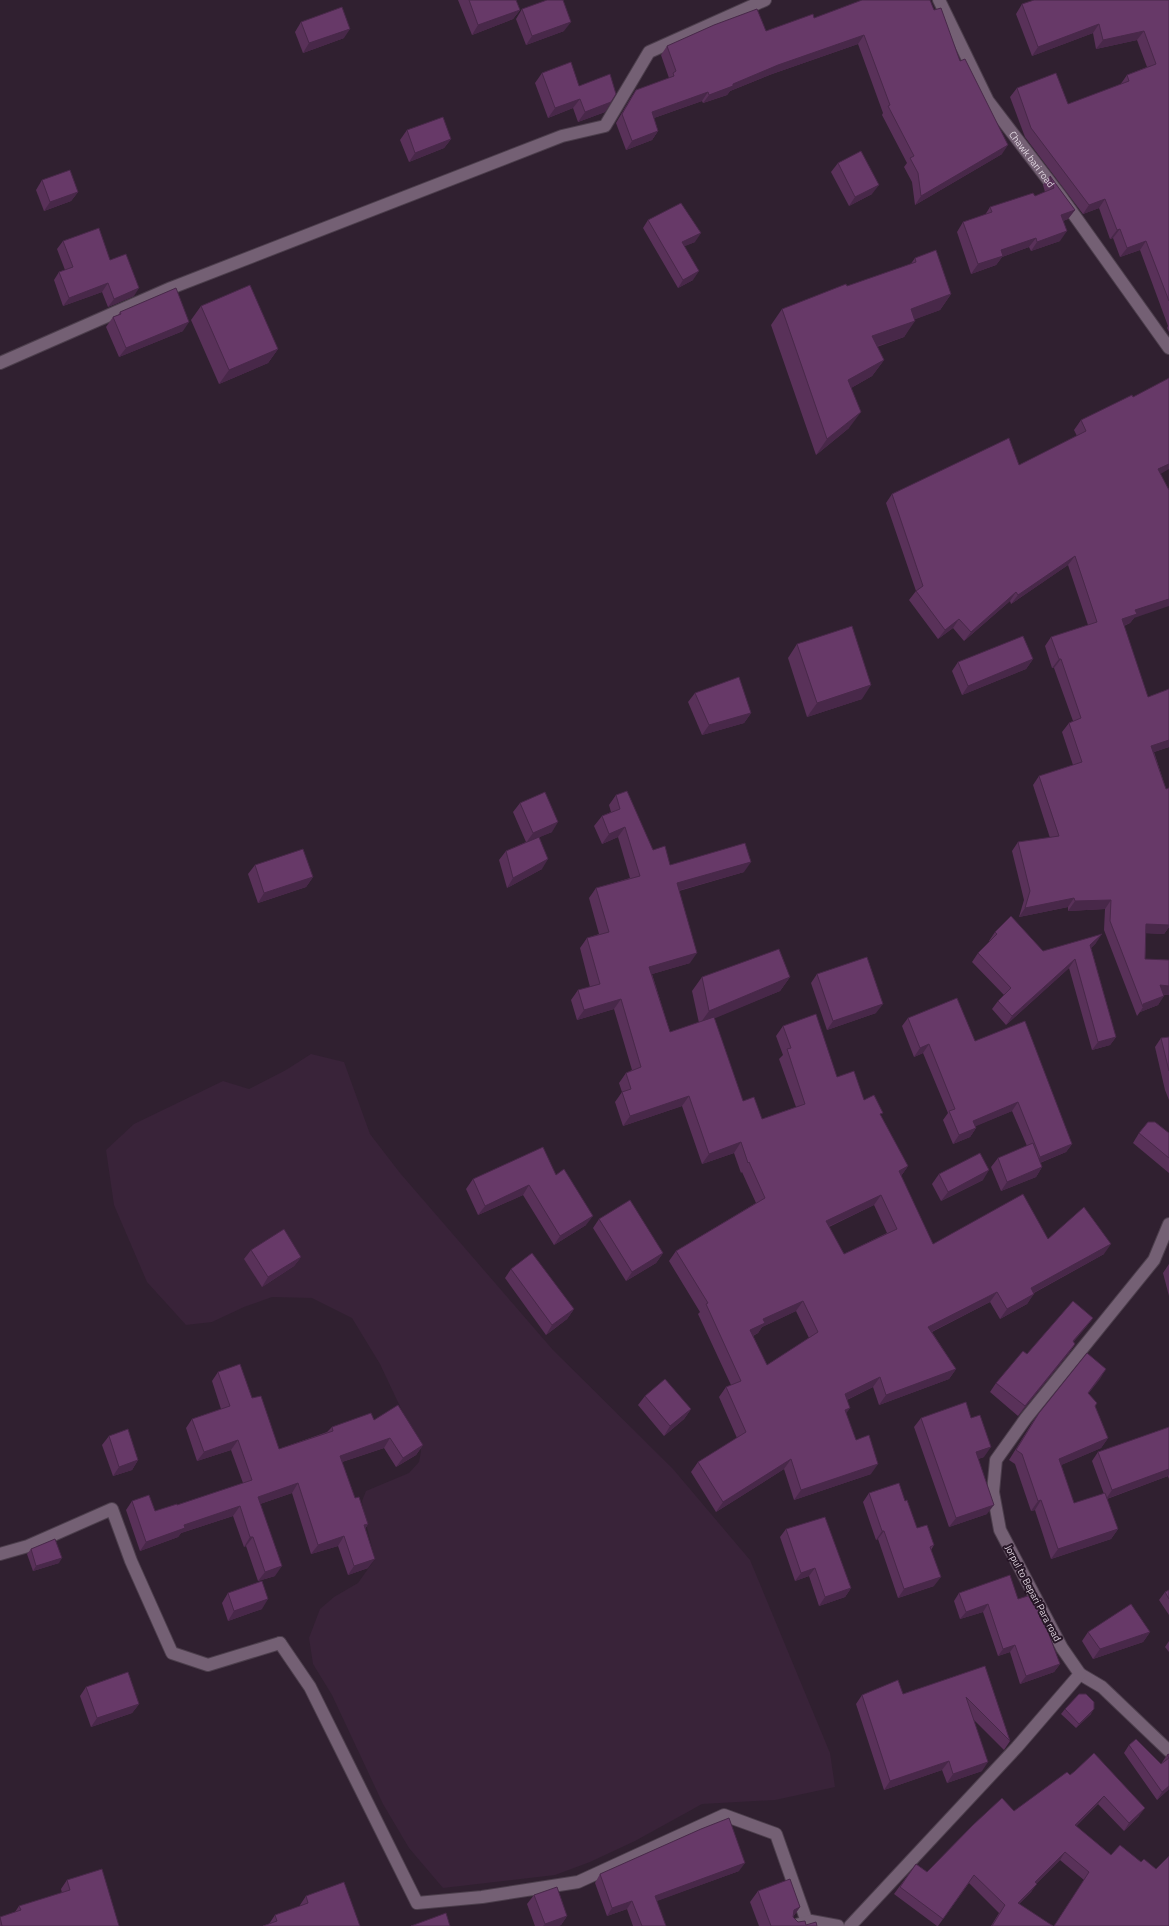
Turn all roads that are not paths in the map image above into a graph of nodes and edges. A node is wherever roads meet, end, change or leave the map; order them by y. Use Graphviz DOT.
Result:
graph roads {
  1 [pos="765,0"];
  2 [pos="938,0"];
  3 [pos="1169,348"];
  4 [pos="0,364"];
  5 [pos="1169,1224"];
  6 [pos="0,1554"];
  7 [pos="1080,1674"];
  8 [pos="1169,1751"];
  9 [pos="807,1922"];
  10 [pos="792,1926"];
  11 [pos="838,1926"];
  12 [pos="850,1926"];
  1 -- 4 [label="street"];
  2 -- 3 [label="street, Chawk bari road"];
  5 -- 7 [label="street, Jorpul to Bepari Para road"];
  6 -- 9 [label="street"];
  7 -- 8 [label="street"];
  7 -- 12 [label="street"];
  9 -- 10 [label="street"];
  9 -- 11 [label="street"];
}
